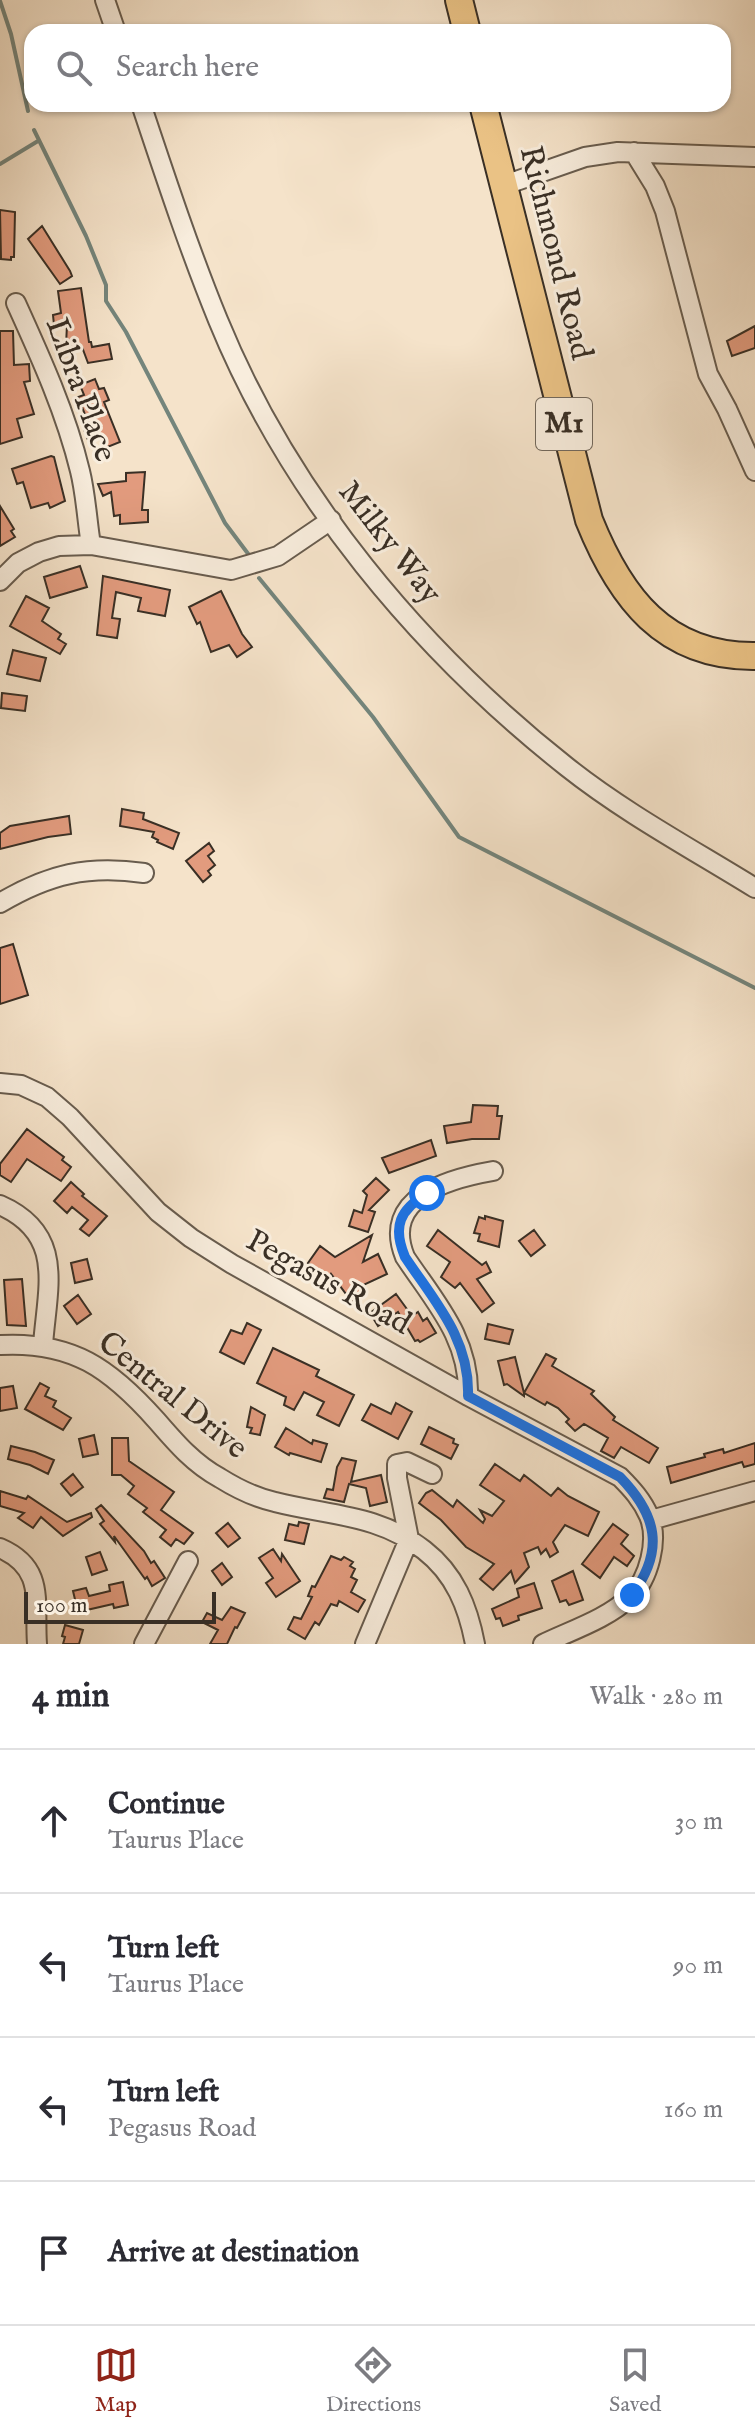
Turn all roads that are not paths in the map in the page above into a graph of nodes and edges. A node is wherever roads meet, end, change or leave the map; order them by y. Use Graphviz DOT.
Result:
graph roads {
  1 [pos="105,0"];
  2 [pos="459,0"];
  3 [pos="113,24"];
  4 [pos="465,24"];
  5 [pos="144,112"];
  6 [pos="485,112"];
  7 [pos="634,152"];
  8 [pos="755,157"];
  9 [pos="502,186"];
  10 [pos="16,303"];
  11 [pos="755,471"];
  12 [pos="331,520"];
  13 [pos="91,545"];
  14 [pos="0,581"];
  15 [pos="755,656"];
  16 [pos="144,873"];
  17 [pos="755,888"];
  18 [pos="0,903"];
  19 [pos="0,1083"];
  20 [pos="493,1171"];
  21 [pos="0,1205"];
  22 [pos="0,1345"];
  23 [pos="43,1345"];
  24 [pos="468,1396"];
  25 [pos="432,1474"];
  26 [pos="755,1491"];
  27 [pos="651,1520"];
  28 [pos="409,1539"];
  29 [pos="0,1548"];
  30 [pos="188,1561"];
  31 [pos="37,1644"];
  32 [pos="144,1644"];
  33 [pos="365,1644"];
  34 [pos="475,1644"];
  35 [pos="543,1644"];
  1 -- 3 [label="street"];
  2 -- 4 [label="highway"];
  5 -- 12 [label="street, Milky Way"];
  6 -- 9 [label="highway, Richmond Road / M1"];
  7 -- 8 [label="street"];
  7 -- 9 [label="street"];
  7 -- 11 [label="street"];
  9 -- 15 [label="highway, Richmond Road / M1"];
  10 -- 13 [label="street, Libra Place"];
  12 -- 13 [label="street"];
  12 -- 17 [label="street, Milky Way"];
  13 -- 14 [label="street"];
  16 -- 18 [label="street"];
  19 -- 24 [label="street, Pegasus Road"];
  20 -- 24 [label="street"];
  21 -- 23 [label="street"];
  22 -- 23 [label="street, Central Drive"];
  23 -- 28 [label="street, Central Drive"];
  24 -- 27 [label="street, Pegasus Road"];
  25 -- 28 [label="street"];
  26 -- 27 [label="street"];
  27 -- 35 [label="street"];
  28 -- 33 [label="street"];
  28 -- 34 [label="street, Central Drive"];
  29 -- 31 [label="street"];
  30 -- 32 [label="street"];
}
